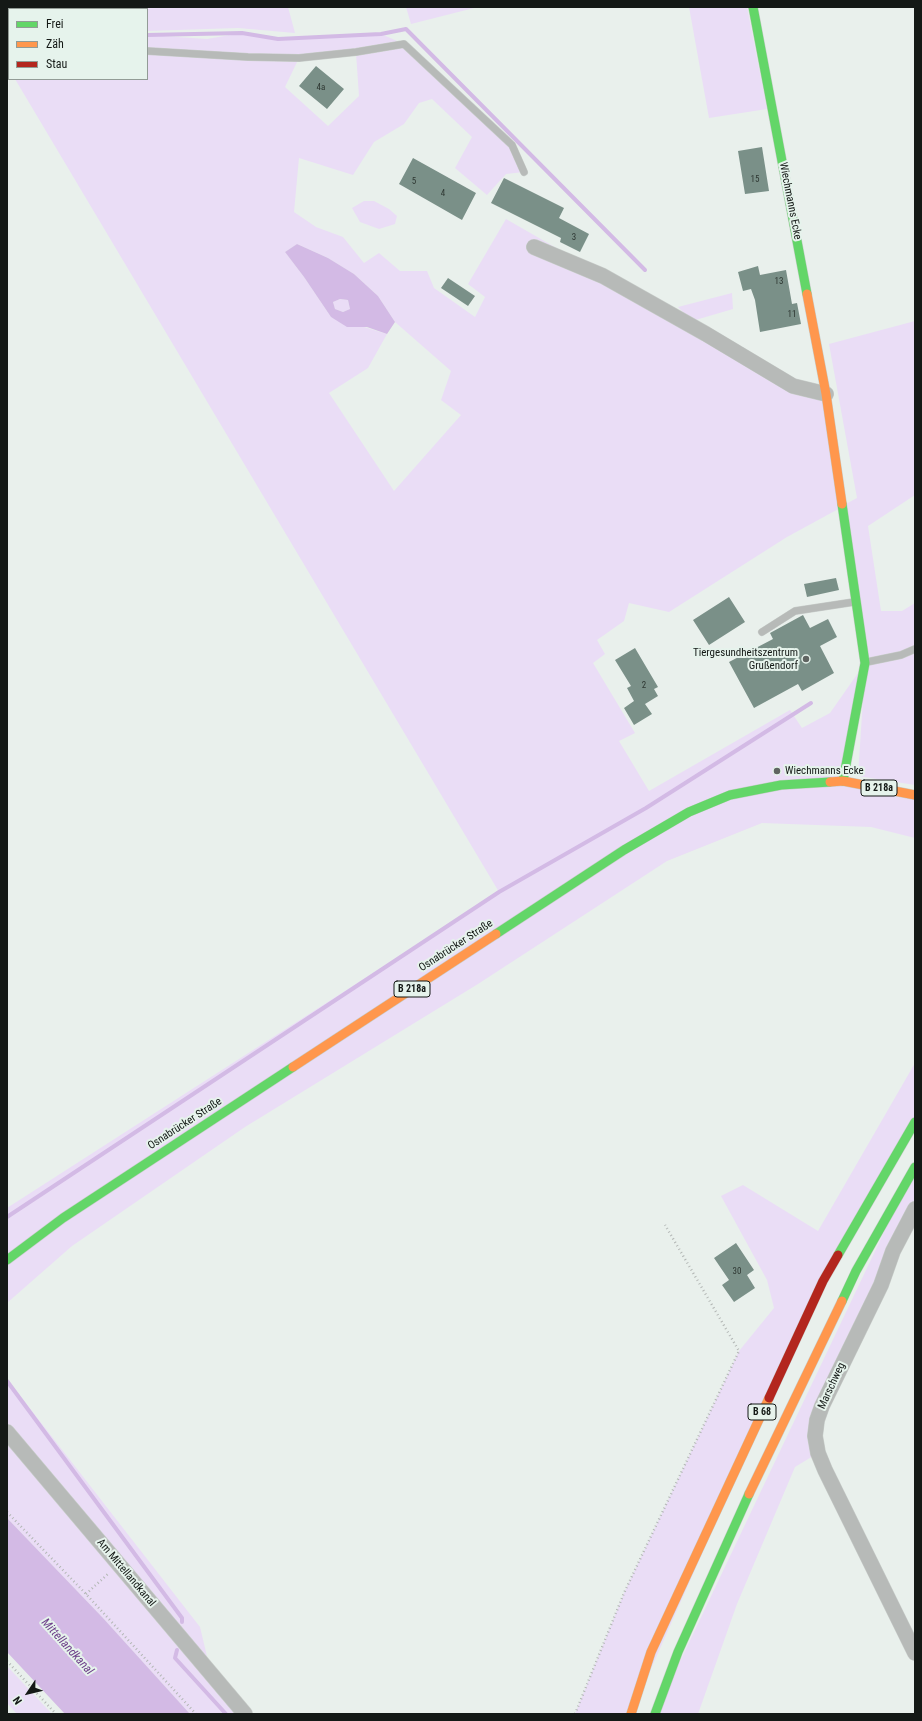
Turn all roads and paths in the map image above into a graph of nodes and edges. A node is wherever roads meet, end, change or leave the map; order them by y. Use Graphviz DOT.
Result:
graph roads {
  1 [pos="753,7"];
  2 [pos="148,51"];
  3 [pos="524,172"];
  4 [pos="534,247"];
  5 [pos="826,394"];
  6 [pos="856,601"];
  7 [pos="762,632"];
  8 [pos="915,649"];
  9 [pos="865,663"];
  10 [pos="843,781"];
  11 [pos="915,795"];
  12 [pos="915,1122"];
  13 [pos="915,1167"];
  14 [pos="915,1209"];
  15 [pos="665,1225"];
  16 [pos="7,1260"];
  17 [pos="7,1432"];
  18 [pos="7,1512"];
  19 [pos="118,1564"];
  20 [pos="86,1594"];
  21 [pos="915,1653"];
  22 [pos="7,1661"];
  23 [pos="56,1714"];
  24 [pos="196,1714"];
  25 [pos="245,1714"];
  26 [pos="575,1714"];
  27 [pos="631,1714"];
  28 [pos="655,1714"];
  1 -- 5 [label="main road, Wiechmanns Ecke"];
  2 -- 3 [label="lane"];
  4 -- 5 [label="street"];
  5 -- 6 [label="main road, Wiechmanns Ecke"];
  6 -- 7 [label="lane"];
  6 -- 9 [label="main road, Wiechmanns Ecke"];
  8 -- 9 [label="lane"];
  9 -- 10 [label="main road, Wiechmanns Ecke"];
  10 -- 11 [label="main road, Osnabrücker Straße / B 218a"];
  10 -- 16 [label="main road, Osnabrücker Straße / B 218a"];
  12 -- 27 [label="main road, B 68"];
  13 -- 28 [label="main road, B 68"];
  14 -- 21 [label="street, Marschweg"];
  15 -- 26 [label="path"];
  17 -- 19 [label="street, Am Mittellandkanal"];
  18 -- 20 [label="path"];
  19 -- 20 [label="path"];
  19 -- 25 [label="street, Am Mittellandkanal"];
  20 -- 24 [label="path"];
  22 -- 23 [label="path"];
}
